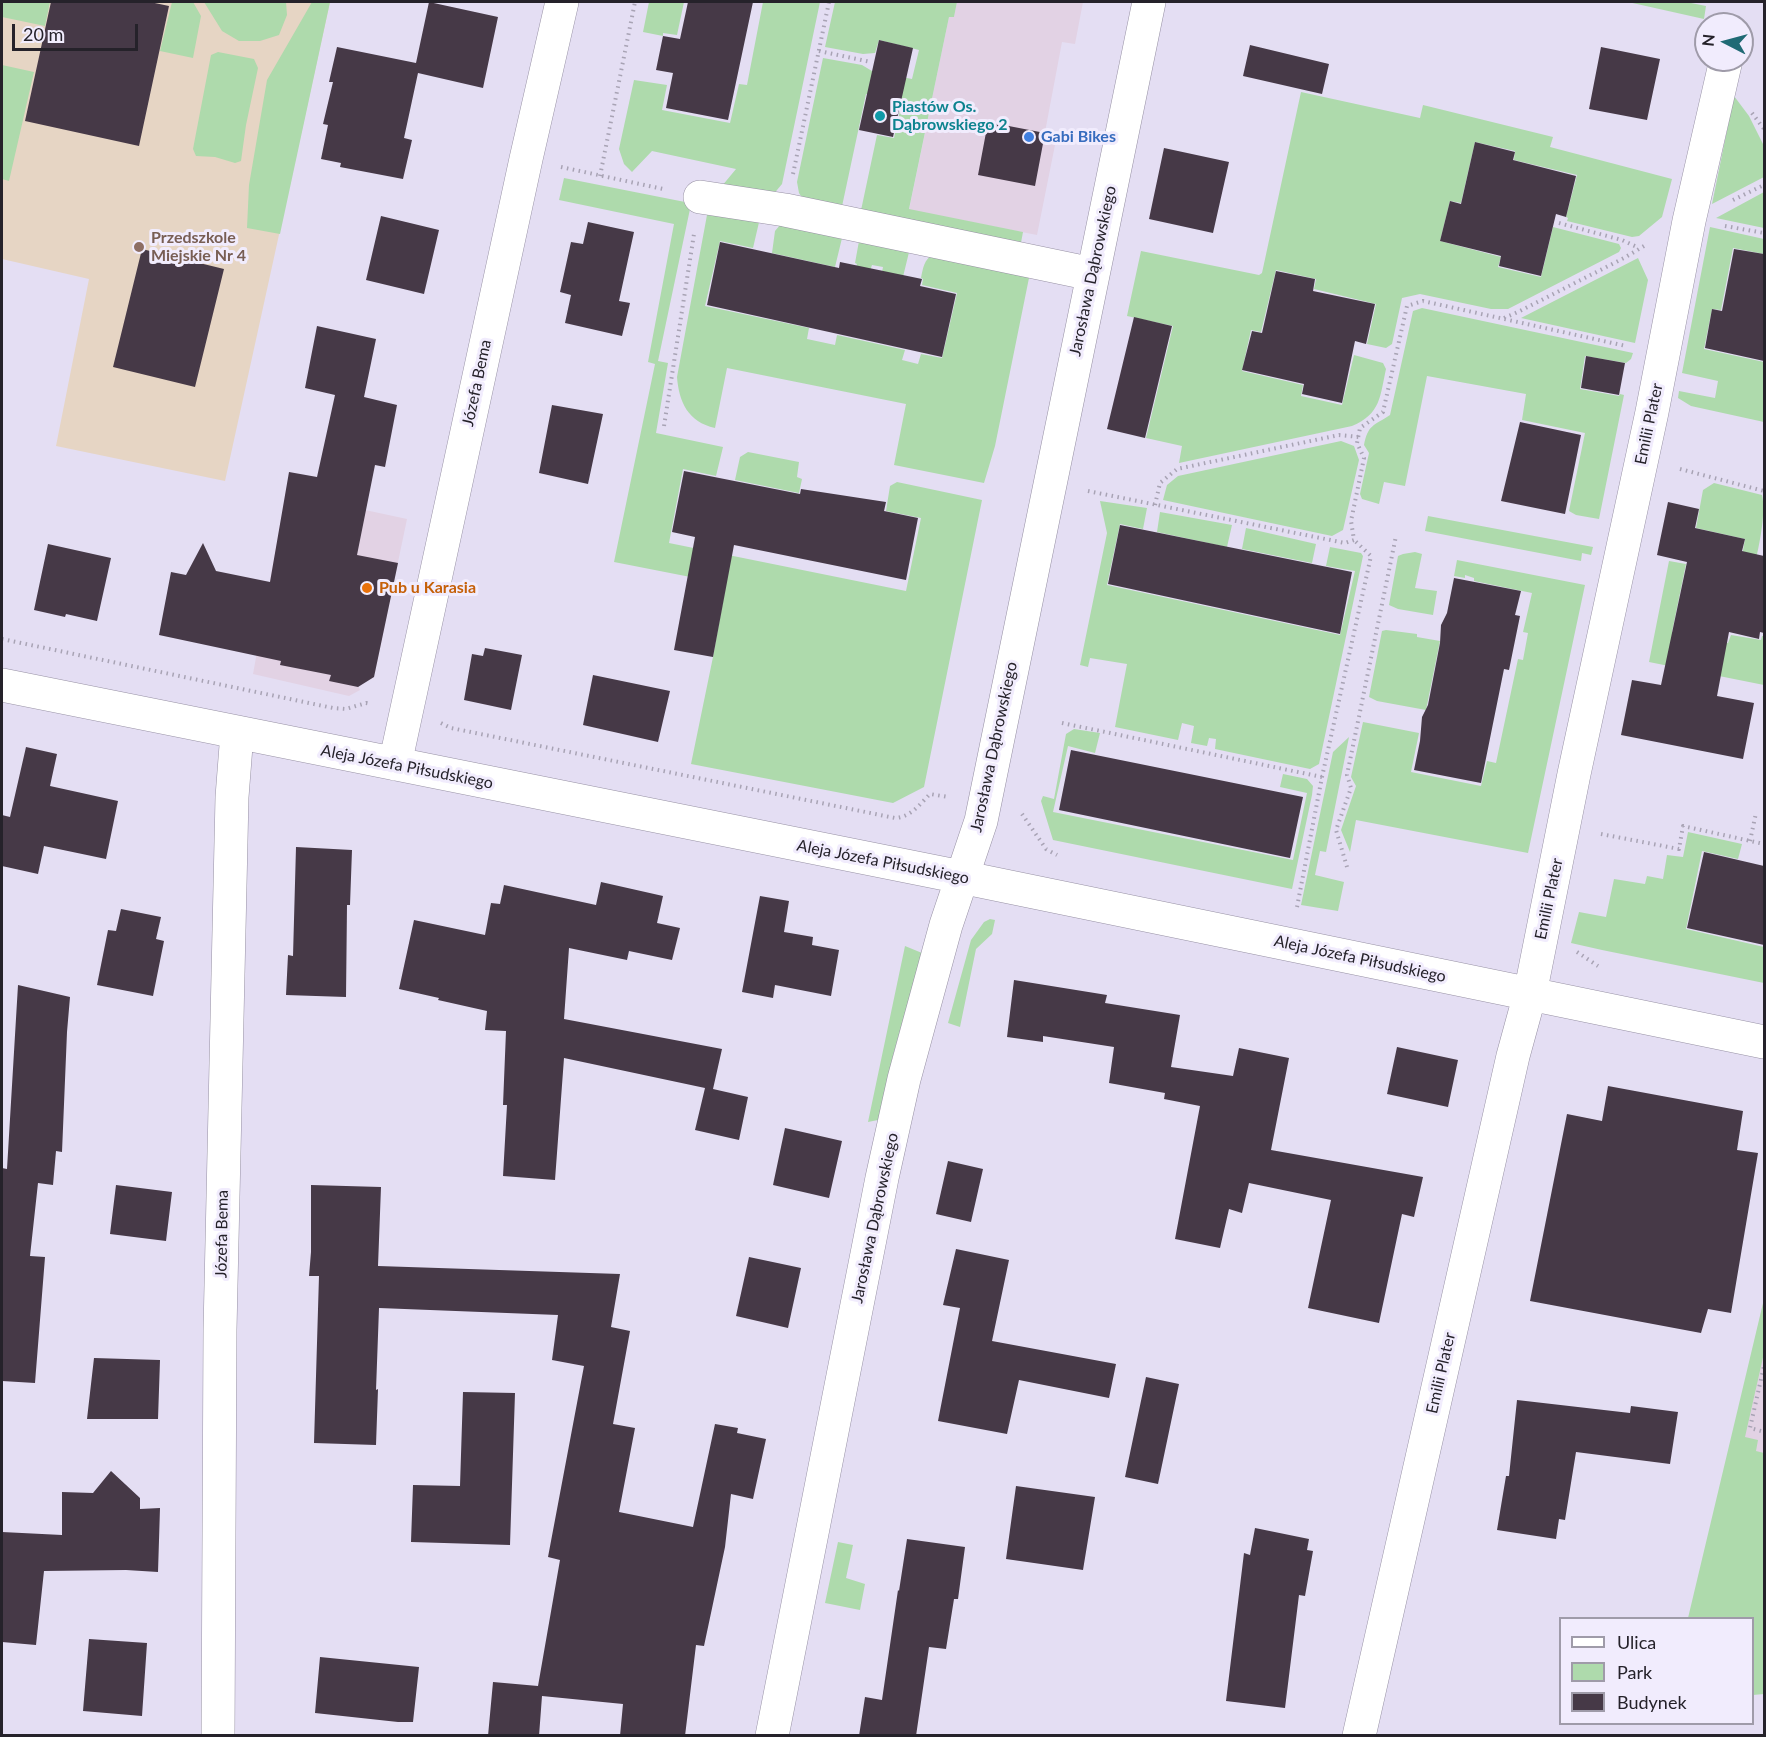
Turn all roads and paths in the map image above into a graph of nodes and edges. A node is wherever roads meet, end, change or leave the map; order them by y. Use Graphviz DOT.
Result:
graph roads {
  1 [pos="562,2"];
  2 [pos="635,2"];
  3 [pos="829,2"];
  4 [pos="1149,2"];
  5 [pos="819,51"];
  6 [pos="871,62"];
  7 [pos="1723,72"];
  8 [pos="526,159"];
  9 [pos="600,176"];
  10 [pos="700,197"];
  11 [pos="785,210"];
  12 [pos="1689,221"];
  13 [pos="1559,223"];
  14 [pos="1640,248"];
  15 [pos="1092,274"];
  16 [pos="1503,318"];
  17 [pos="1664,354"];
  18 [pos="664,426"];
  19 [pos="1359,437"];
  20 [pos="1641,459"];
  21 [pos="1050,478"];
  22 [pos="1764,491"];
  23 [pos="1155,505"];
  24 [pos="1396,536"];
  25 [pos="1354,540"];
  26 [pos="2,639"];
  27 [pos="2,685"];
  28 [pos="375,705"];
  29 [pos="434,720"];
  30 [pos="1062,723"];
  31 [pos="237,733"];
  32 [pos="395,764"];
  33 [pos="1322,777"];
  34 [pos="953,798"];
  35 [pos="1756,813"];
  36 [pos="1564,827"];
  37 [pos="1750,841"];
  38 [pos="1764,844"];
  39 [pos="1347,867"];
  40 [pos="961,877"];
  41 [pos="1296,910"];
  42 [pos="1530,994"];
  43 [pos="1764,1042"];
  44 [pos="1764,1366"];
  45 [pos="1761,1431"];
  46 [pos="218,1736"];
  47 [pos="772,1736"];
  48 [pos="1359,1736"];
  1 -- 8 [label="street, Józefa Bema"];
  2 -- 9 [label="path"];
  3 -- 5 [label="path"];
  4 -- 15 [label="street, Jarosława Dąbrowskiego"];
  5 -- 6 [label="path"];
  5 -- 11 [label="path"];
  7 -- 12 [label="street, Emilii Plater"];
  8 -- 9 [label="path"];
  8 -- 32 [label="street, Józefa Bema"];
  9 -- 10 [label="path"];
  10 -- 11 [label="street"];
  10 -- 18 [label="path"];
  11 -- 15 [label="street"];
  12 -- 14 [label="path"];
  12 -- 17 [label="street, Emilii Plater"];
  13 -- 14 [label="path"];
  14 -- 16 [label="path"];
  15 -- 21 [label="street, Jarosława Dąbrowskiego"];
  16 -- 17 [label="path"];
  16 -- 19 [label="path"];
  17 -- 20 [label="street, Emilii Plater"];
  19 -- 23 [label="path"];
  19 -- 25 [label="path"];
  20 -- 22 [label="path"];
  20 -- 36 [label="street, Emilii Plater"];
  21 -- 23 [label="path"];
  21 -- 40 [label="street, Jarosława Dąbrowskiego"];
  23 -- 25 [label="path"];
  24 -- 39 [label="path"];
  25 -- 33 [label="path"];
  26 -- 28 [label="path"];
  27 -- 31 [label="street, Aleja Józefa Piłsudskiego"];
  29 -- 34 [label="path"];
  30 -- 33 [label="path"];
  31 -- 32 [label="street, Aleja Józefa Piłsudskiego"];
  31 -- 46 [label="street, Józefa Bema"];
  32 -- 40 [label="street, Aleja Józefa Piłsudskiego"];
  33 -- 41 [label="path"];
  35 -- 37 [label="path"];
  36 -- 37 [label="path"];
  36 -- 42 [label="street, Emilii Plater"];
  37 -- 38 [label="path"];
  40 -- 42 [label="street, Aleja Józefa Piłsudskiego"];
  40 -- 47 [label="street, Jarosława Dąbrowskiego"];
  42 -- 43 [label="street, Aleja Józefa Piłsudskiego"];
  42 -- 48 [label="street, Emilii Plater"];
  44 -- 45 [label="path"];
}
